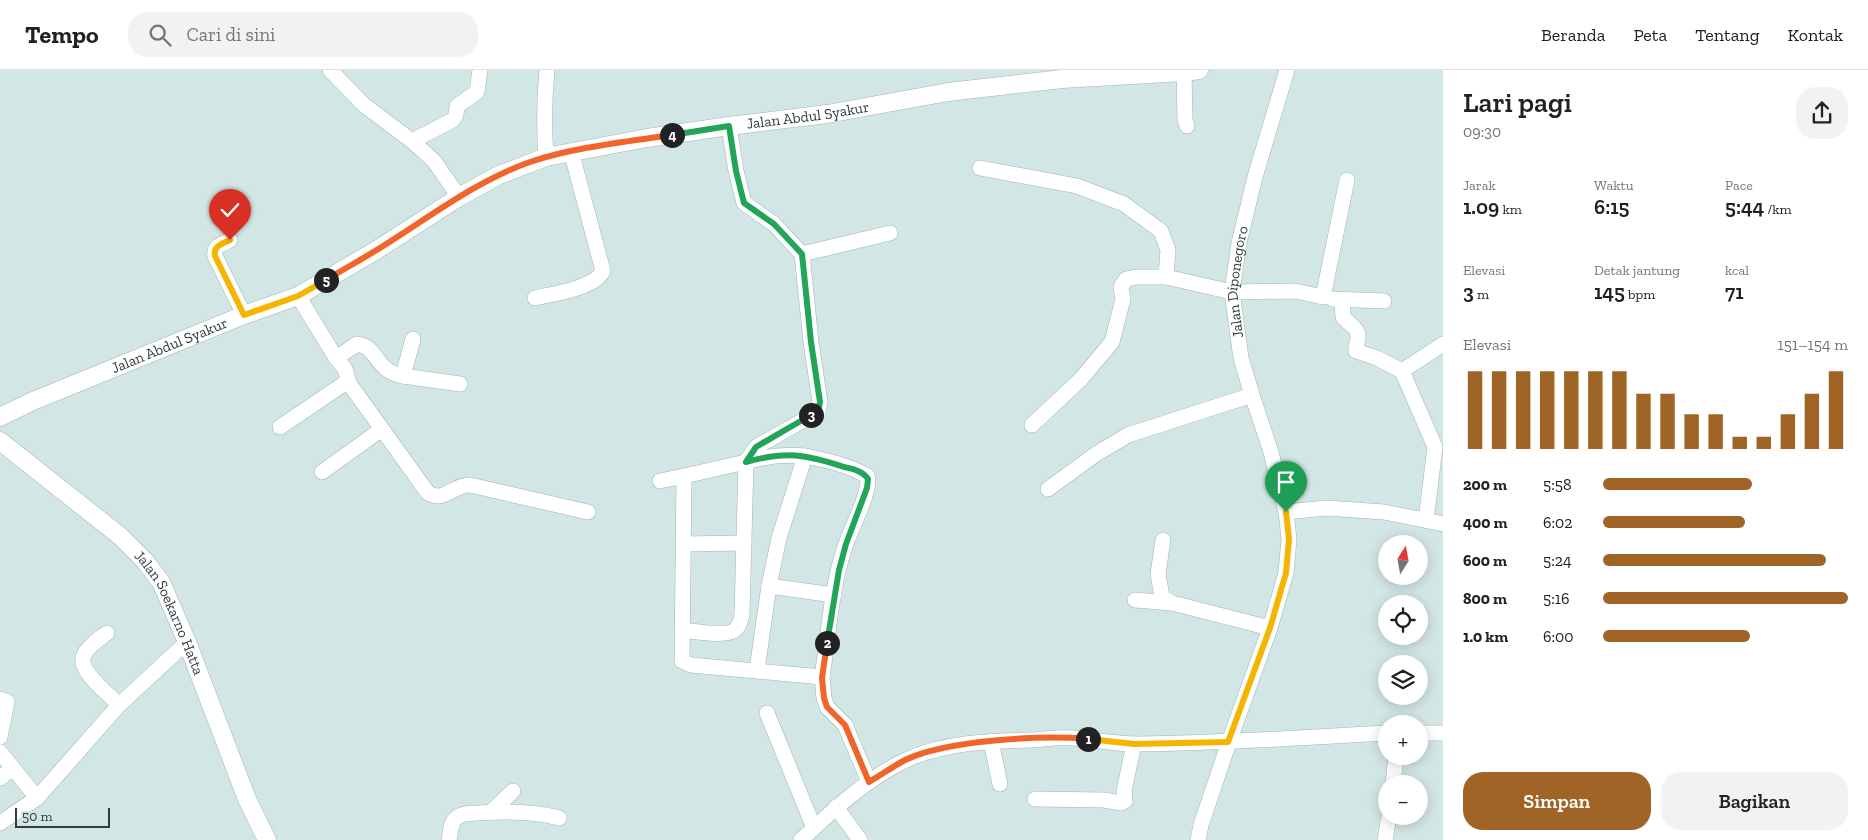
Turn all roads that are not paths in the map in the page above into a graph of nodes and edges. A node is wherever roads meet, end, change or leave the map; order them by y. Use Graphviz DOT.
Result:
graph roads {
  1 [pos="330,70"];
  2 [pos="480,70"];
  3 [pos="547,70"];
  4 [pos="1287,70"];
  5 [pos="1192,71"];
  6 [pos="1061,75"];
  7 [pos="729,126"];
  8 [pos="1187,126"];
  9 [pos="412,141"];
  10 [pos="571,151"];
  11 [pos="546,157"];
  12 [pos="980,168"];
  13 [pos="1347,180"];
  14 [pos="459,197"];
  15 [pos="890,233"];
  16 [pos="230,240"];
  17 [pos="802,254"];
  18 [pos="1166,277"];
  19 [pos="1232,292"];
  20 [pos="298,296"];
  21 [pos="1323,297"];
  22 [pos="535,298"];
  23 [pos="1342,301"];
  24 [pos="1384,302"];
  25 [pos="244,315"];
  26 [pos="414,339"];
  27 [pos="1443,344"];
  28 [pos="336,358"];
  29 [pos="1402,371"];
  30 [pos="403,376"];
  31 [pos="348,381"];
  32 [pos="460,384"];
  33 [pos="1252,395"];
  34 [pos="0,417"];
  35 [pos="1032,425"];
  36 [pos="280,427"];
  37 [pos="382,429"];
  38 [pos="0,441"];
  39 [pos="1439,445"];
  40 [pos="805,456"];
  41 [pos="746,462"];
  42 [pos="322,472"];
  43 [pos="684,476"];
  44 [pos="660,482"];
  45 [pos="1048,489"];
  46 [pos="588,512"];
  47 [pos="1286,512"];
  48 [pos="1426,520"];
  49 [pos="1443,524"];
  50 [pos="1163,540"];
  51 [pos="744,543"];
  52 [pos="683,544"];
  53 [pos="769,586"];
  54 [pos="834,595"];
  55 [pos="1136,600"];
  56 [pos="1172,603"];
  57 [pos="1270,628"];
  58 [pos="682,630"];
  59 [pos="107,633"];
  60 [pos="187,642"];
  61 [pos="757,670"];
  62 [pos="822,678"];
  63 [pos="0,699"];
  64 [pos="119,705"];
  65 [pos="767,713"];
  66 [pos="1378,733"];
  67 [pos="1428,733"];
  68 [pos="1443,733"];
  69 [pos="0,737"];
  70 [pos="991,741"];
  71 [pos="1228,742"];
  72 [pos="1134,744"];
  73 [pos="0,752"];
  74 [pos="13,768"];
  75 [pos="0,778"];
  76 [pos="1000,784"];
  77 [pos="865,785"];
  78 [pos="513,792"];
  79 [pos="37,798"];
  80 [pos="1035,799"];
  81 [pos="836,807"];
  82 [pos="491,812"];
  83 [pos="559,818"];
  84 [pos="0,824"];
  85 [pos="1387,825"];
  86 [pos="814,828"];
  87 [pos="267,840"];
  88 [pos="449,840"];
  89 [pos="801,840"];
  90 [pos="860,840"];
  91 [pos="1198,840"];
  92 [pos="1385,840"];
  1 -- 9 [label="street"];
  2 -- 9 [label="street"];
  3 -- 11 [label="street"];
  4 -- 19 [label="street, Jalan Diponegoro"];
  5 -- 6 [label="street, Jalan Abdul Syakur"];
  5 -- 8 [label="street"];
  6 -- 7 [label="street, Jalan Abdul Syakur"];
  7 -- 10 [label="street, Jalan Abdul Syakur"];
  7 -- 17 [label="street"];
  9 -- 14 [label="street"];
  10 -- 11 [label="street, Jalan Abdul Syakur"];
  10 -- 22 [label="street"];
  11 -- 14 [label="street, Jalan Abdul Syakur"];
  12 -- 18 [label="street"];
  13 -- 21 [label="street"];
  14 -- 20 [label="street, Jalan Abdul Syakur"];
  15 -- 17 [label="street"];
  16 -- 25 [label="street"];
  17 -- 41 [label="street"];
  18 -- 19 [label="street"];
  18 -- 35 [label="street"];
  19 -- 21 [label="street"];
  19 -- 33 [label="street, Jalan Diponegoro"];
  20 -- 25 [label="street, Jalan Abdul Syakur"];
  20 -- 28 [label="street"];
  21 -- 23 [label="street"];
  23 -- 24 [label="street"];
  23 -- 29 [label="street"];
  25 -- 34 [label="street, Jalan Abdul Syakur"];
  26 -- 30 [label="street"];
  27 -- 29 [label="street"];
  28 -- 30 [label="street"];
  28 -- 31 [label="street"];
  29 -- 39 [label="street"];
  30 -- 32 [label="street"];
  31 -- 36 [label="street"];
  31 -- 37 [label="street"];
  33 -- 45 [label="street"];
  33 -- 47 [label="street, Jalan Diponegoro"];
  37 -- 42 [label="street"];
  37 -- 46 [label="street"];
  38 -- 60 [label="street, Jalan Soekarno Hatta"];
  39 -- 48 [label="street"];
  40 -- 41 [label="street"];
  40 -- 53 [label="street"];
  40 -- 54 [label="street"];
  41 -- 43 [label="street"];
  41 -- 51 [label="street"];
  43 -- 44 [label="street"];
  43 -- 52 [label="street"];
  47 -- 48 [label="street"];
  47 -- 57 [label="street, Jalan Diponegoro"];
  48 -- 49 [label="street"];
  50 -- 56 [label="street"];
  51 -- 52 [label="street"];
  51 -- 58 [label="street"];
  52 -- 58 [label="street"];
  53 -- 54 [label="street"];
  53 -- 61 [label="street"];
  54 -- 62 [label="street"];
  55 -- 56 [label="street"];
  56 -- 57 [label="street"];
  57 -- 71 [label="street, Jalan Diponegoro"];
  58 -- 61 [label="street"];
  59 -- 64 [label="street"];
  60 -- 64 [label="street"];
  60 -- 87 [label="street, Jalan Soekarno Hatta"];
  61 -- 62 [label="street"];
  62 -- 77 [label="street"];
  63 -- 69 [label="street"];
  64 -- 79 [label="street"];
  65 -- 86 [label="street"];
  66 -- 71 [label="street"];
  67 -- 68 [label="street"];
  70 -- 72 [label="street"];
  70 -- 76 [label="street"];
  70 -- 77 [label="street"];
  71 -- 72 [label="street"];
  71 -- 91 [label="street, Jalan Diponegoro"];
  72 -- 80 [label="street"];
  73 -- 74 [label="street"];
  74 -- 75 [label="street"];
  74 -- 79 [label="street"];
  77 -- 81 [label="street"];
  78 -- 82 [label="street"];
  79 -- 84 [label="street"];
  81 -- 86 [label="street"];
  81 -- 90 [label="street"];
  82 -- 83 [label="street"];
  82 -- 88 [label="street"];
  85 -- 92 [label="street"];
  86 -- 89 [label="street"];
}
